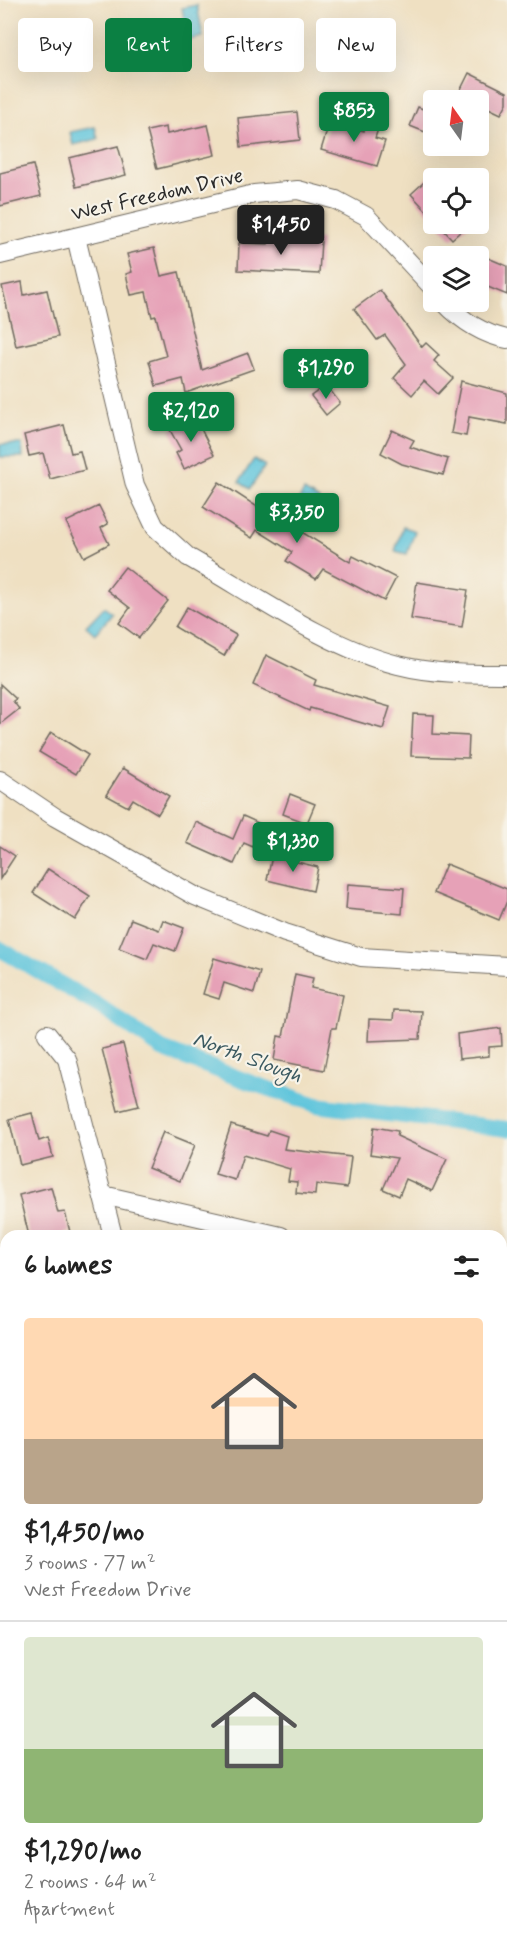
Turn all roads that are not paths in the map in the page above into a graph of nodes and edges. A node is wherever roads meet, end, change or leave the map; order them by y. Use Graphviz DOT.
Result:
graph roads {
  1 [pos="76,237"];
  2 [pos="0,255"];
  3 [pos="423,277"];
  4 [pos="453,312"];
  5 [pos="507,339"];
  6 [pos="507,674"];
  7 [pos="0,780"];
  8 [pos="507,966"];
  9 [pos="47,1034"];
  10 [pos="103,1195"];
  11 [pos="112,1230"];
  12 [pos="255,1230"];
  1 -- 2 [label="street, West Freedom Drive"];
  1 -- 3 [label="street, West Freedom Drive"];
  1 -- 6 [label="street"];
  4 -- 5 [label="street"];
  7 -- 8 [label="street"];
  9 -- 10 [label="street"];
  10 -- 11 [label="street"];
  10 -- 12 [label="street"];
}
